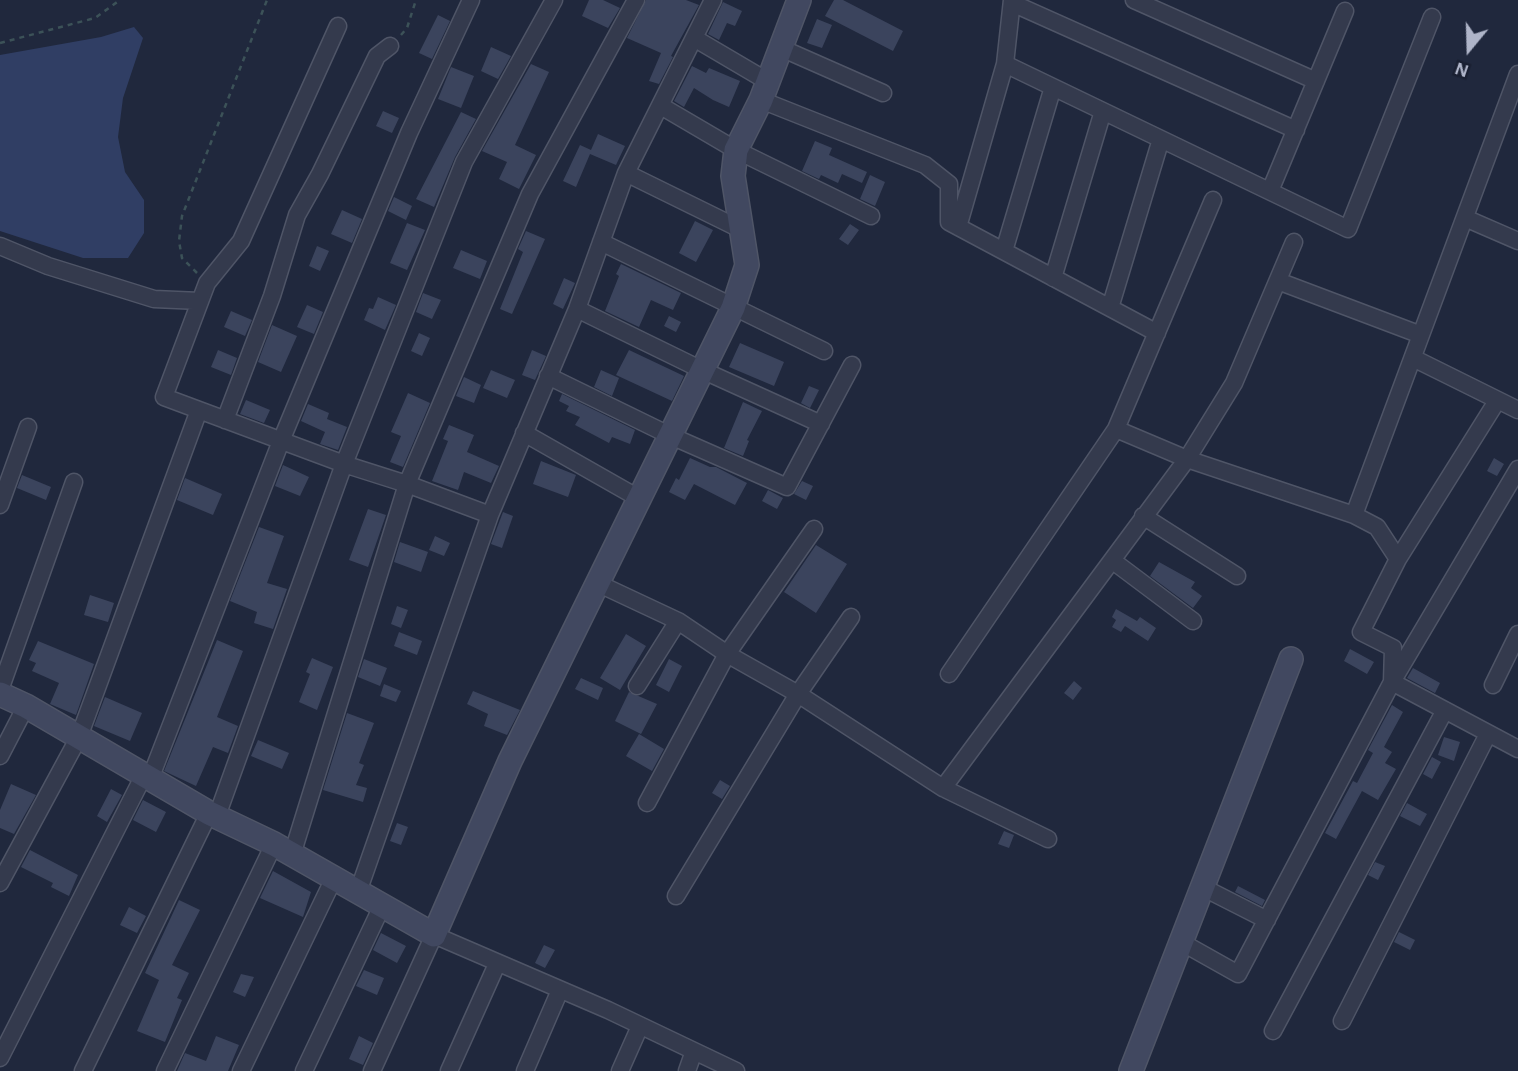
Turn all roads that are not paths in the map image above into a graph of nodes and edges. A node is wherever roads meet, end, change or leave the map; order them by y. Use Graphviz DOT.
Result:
graph roads {
  1 [pos="471,0"];
  2 [pos="554,0"];
  3 [pos="636,0"];
  4 [pos="713,0"];
  5 [pos="799,0"];
  6 [pos="1134,0"];
  7 [pos="1012,2"];
  8 [pos="1345,11"];
  9 [pos="1432,17"];
  10 [pos="338,26"];
  11 [pos="694,38"];
  12 [pos="390,46"];
  13 [pos="782,48"];
  14 [pos="1005,64"];
  15 [pos="1518,74"];
  16 [pos="1316,81"];
  17 [pos="1052,87"];
  18 [pos="764,90"];
  19 [pos="883,93"];
  20 [pos="661,106"];
  21 [pos="1103,111"];
  22 [pos="1296,130"];
  23 [pos="1161,139"];
  24 [pos="736,150"];
  25 [pos="626,173"];
  26 [pos="1270,191"];
  27 [pos="1213,200"];
  28 [pos="872,216"];
  29 [pos="1465,218"];
  30 [pos="958,226"];
  31 [pos="742,230"];
  32 [pos="1518,240"];
  33 [pos="601,242"];
  34 [pos="1294,242"];
  35 [pos="0,246"];
  36 [pos="1004,251"];
  37 [pos="1053,278"];
  38 [pos="1278,281"];
  39 [pos="200,301"];
  40 [pos="733,308"];
  41 [pos="1110,308"];
  42 [pos="577,309"];
  43 [pos="1157,333"];
  44 [pos="1421,335"];
  45 [pos="824,351"];
  46 [pos="1413,358"];
  47 [pos="852,365"];
  48 [pos="702,370"];
  49 [pos="548,376"];
  50 [pos="1497,401"];
  51 [pos="199,410"];
  52 [pos="1518,410"];
  53 [pos="225,420"];
  54 [pos="821,424"];
  55 [pos="28,427"];
  56 [pos="1116,429"];
  57 [pos="524,433"];
  58 [pos="671,436"];
  59 [pos="281,441"];
  60 [pos="1187,459"];
  61 [pos="344,464"];
  62 [pos="1518,469"];
  63 [pos="74,482"];
  64 [pos="407,484"];
  65 [pos="640,499"];
  66 [pos="0,505"];
  67 [pos="490,515"];
  68 [pos="1354,515"];
  69 [pos="1143,516"];
  70 [pos="814,529"];
  71 [pos="1398,559"];
  72 [pos="1113,561"];
  73 [pos="1237,576"];
  74 [pos="597,583"];
  75 [pos="850,617"];
  76 [pos="678,621"];
  77 [pos="1193,621"];
  78 [pos="1518,634"];
  79 [pos="727,654"];
  80 [pos="1291,659"];
  81 [pos="949,674"];
  82 [pos="1392,682"];
  83 [pos="1493,684"];
  84 [pos="637,686"];
  85 [pos="0,692"];
  86 [pos="798,694"];
  87 [pos="26,706"];
  88 [pos="1445,710"];
  89 [pos="1488,734"];
  90 [pos="79,737"];
  91 [pos="1518,749"];
  92 [pos="0,756"];
  93 [pos="147,777"];
  94 [pos="943,788"];
  95 [pos="647,803"];
  96 [pos="213,815"];
  97 [pos="1048,839"];
  98 [pos="283,850"];
  99 [pos="334,878"];
  100 [pos="0,883"];
  101 [pos="1202,887"];
  102 [pos="358,892"];
  103 [pos="676,896"];
  104 [pos="382,906"];
  105 [pos="1267,920"];
  106 [pos="434,936"];
  107 [pos="1181,942"];
  108 [pos="497,964"];
  109 [pos="560,990"];
  110 [pos="1342,1021"];
  111 [pos="640,1026"];
  112 [pos="1273,1031"];
  113 [pos="694,1051"];
  114 [pos="0,1058"];
  115 [pos="83,1071"];
  116 [pos="165,1071"];
  117 [pos="241,1071"];
  118 [pos="304,1071"];
  119 [pos="372,1071"];
  120 [pos="449,1071"];
  121 [pos="525,1071"];
  122 [pos="620,1071"];
  123 [pos="687,1071"];
  124 [pos="736,1071"];
  125 [pos="1130,1071"];
  1 -- 59 [label="street"];
  2 -- 61 [label="street"];
  3 -- 64 [label="street"];
  4 -- 11 [label="street"];
  5 -- 13 [label="street"];
  6 -- 16 [label="street"];
  7 -- 14 [label="street"];
  7 -- 22 [label="street"];
  8 -- 16 [label="street"];
  9 -- 26 [label="street"];
  10 -- 39 [label="street"];
  11 -- 18 [label="street"];
  11 -- 20 [label="street"];
  12 -- 53 [label="street"];
  13 -- 18 [label="street"];
  13 -- 19 [label="street"];
  14 -- 17 [label="street"];
  14 -- 30 [label="street"];
  15 -- 29 [label="street"];
  16 -- 22 [label="street"];
  17 -- 21 [label="street"];
  17 -- 36 [label="street"];
  18 -- 24 [label="street"];
  18 -- 30 [label="street"];
  20 -- 24 [label="street"];
  20 -- 25 [label="street"];
  21 -- 23 [label="street"];
  21 -- 37 [label="street"];
  22 -- 26 [label="street"];
  23 -- 26 [label="street"];
  23 -- 41 [label="street"];
  24 -- 28 [label="street"];
  24 -- 31 [label="street"];
  25 -- 31 [label="street"];
  25 -- 33 [label="street"];
  27 -- 43 [label="street"];
  29 -- 32 [label="street"];
  29 -- 44 [label="street"];
  30 -- 36 [label="street"];
  31 -- 40 [label="street"];
  33 -- 40 [label="street"];
  33 -- 42 [label="street"];
  34 -- 38 [label="street"];
  35 -- 39 [label="street"];
  36 -- 37 [label="street"];
  37 -- 41 [label="street"];
  38 -- 44 [label="street"];
  38 -- 60 [label="street"];
  39 -- 51 [label="street"];
  40 -- 45 [label="street"];
  40 -- 48 [label="street"];
  41 -- 43 [label="street"];
  42 -- 48 [label="street"];
  42 -- 49 [label="street"];
  43 -- 56 [label="street"];
  44 -- 46 [label="street"];
  46 -- 50 [label="street"];
  46 -- 68 [label="street"];
  47 -- 54 [label="street"];
  48 -- 54 [label="street"];
  48 -- 58 [label="street"];
  49 -- 57 [label="street"];
  49 -- 58 [label="street"];
  50 -- 52 [label="street"];
  50 -- 71 [label="street"];
  51 -- 53 [label="street"];
  51 -- 90 [label="street"];
  53 -- 59 [label="street"];
  54 -- 58 [label="street"];
  55 -- 66 [label="street"];
  56 -- 60 [label="street"];
  56 -- 81 [label="street"];
  57 -- 65 [label="street"];
  57 -- 67 [label="street"];
  58 -- 65 [label="street"];
  59 -- 61 [label="street"];
  59 -- 93 [label="street"];
  60 -- 68 [label="street"];
  60 -- 69 [label="street"];
  61 -- 64 [label="street"];
  61 -- 96 [label="street"];
  62 -- 82 [label="street"];
  63 -- 85 [label="street"];
  64 -- 67 [label="street"];
  64 -- 98 [label="street"];
  65 -- 74 [label="street"];
  67 -- 102 [label="street"];
  68 -- 71 [label="street"];
  69 -- 72 [label="street"];
  69 -- 73 [label="street"];
  70 -- 79 [label="street"];
  71 -- 82 [label="street"];
  72 -- 77 [label="street"];
  72 -- 94 [label="street"];
  74 -- 76 [label="street"];
  74 -- 106 [label="street"];
  75 -- 86 [label="street"];
  76 -- 79 [label="street"];
  76 -- 84 [label="street"];
  78 -- 83 [label="street"];
  79 -- 86 [label="street"];
  79 -- 95 [label="street"];
  80 -- 101 [label="street"];
  82 -- 88 [label="street"];
  82 -- 105 [label="street"];
  85 -- 87 [label="street"];
  86 -- 94 [label="street"];
  86 -- 103 [label="street"];
  87 -- 90 [label="street"];
  87 -- 92 [label="street"];
  88 -- 89 [label="street"];
  88 -- 112 [label="street"];
  89 -- 91 [label="street"];
  89 -- 110 [label="street"];
  90 -- 93 [label="street"];
  90 -- 100 [label="street"];
  93 -- 96 [label="street"];
  93 -- 114 [label="street"];
  94 -- 97 [label="street"];
  96 -- 98 [label="street"];
  96 -- 115 [label="street"];
  98 -- 99 [label="street"];
  98 -- 116 [label="street"];
  99 -- 102 [label="street"];
  99 -- 117 [label="street"];
  101 -- 105 [label="street"];
  101 -- 107 [label="street"];
  102 -- 104 [label="street"];
  104 -- 106 [label="street"];
  104 -- 118 [label="street"];
  105 -- 107 [label="street"];
  106 -- 108 [label="street"];
  106 -- 119 [label="street"];
  107 -- 125 [label="street"];
  108 -- 109 [label="street"];
  108 -- 120 [label="street"];
  109 -- 111 [label="street"];
  109 -- 121 [label="street"];
  111 -- 113 [label="street"];
  111 -- 122 [label="street"];
  113 -- 123 [label="street"];
  113 -- 124 [label="street"];
}
